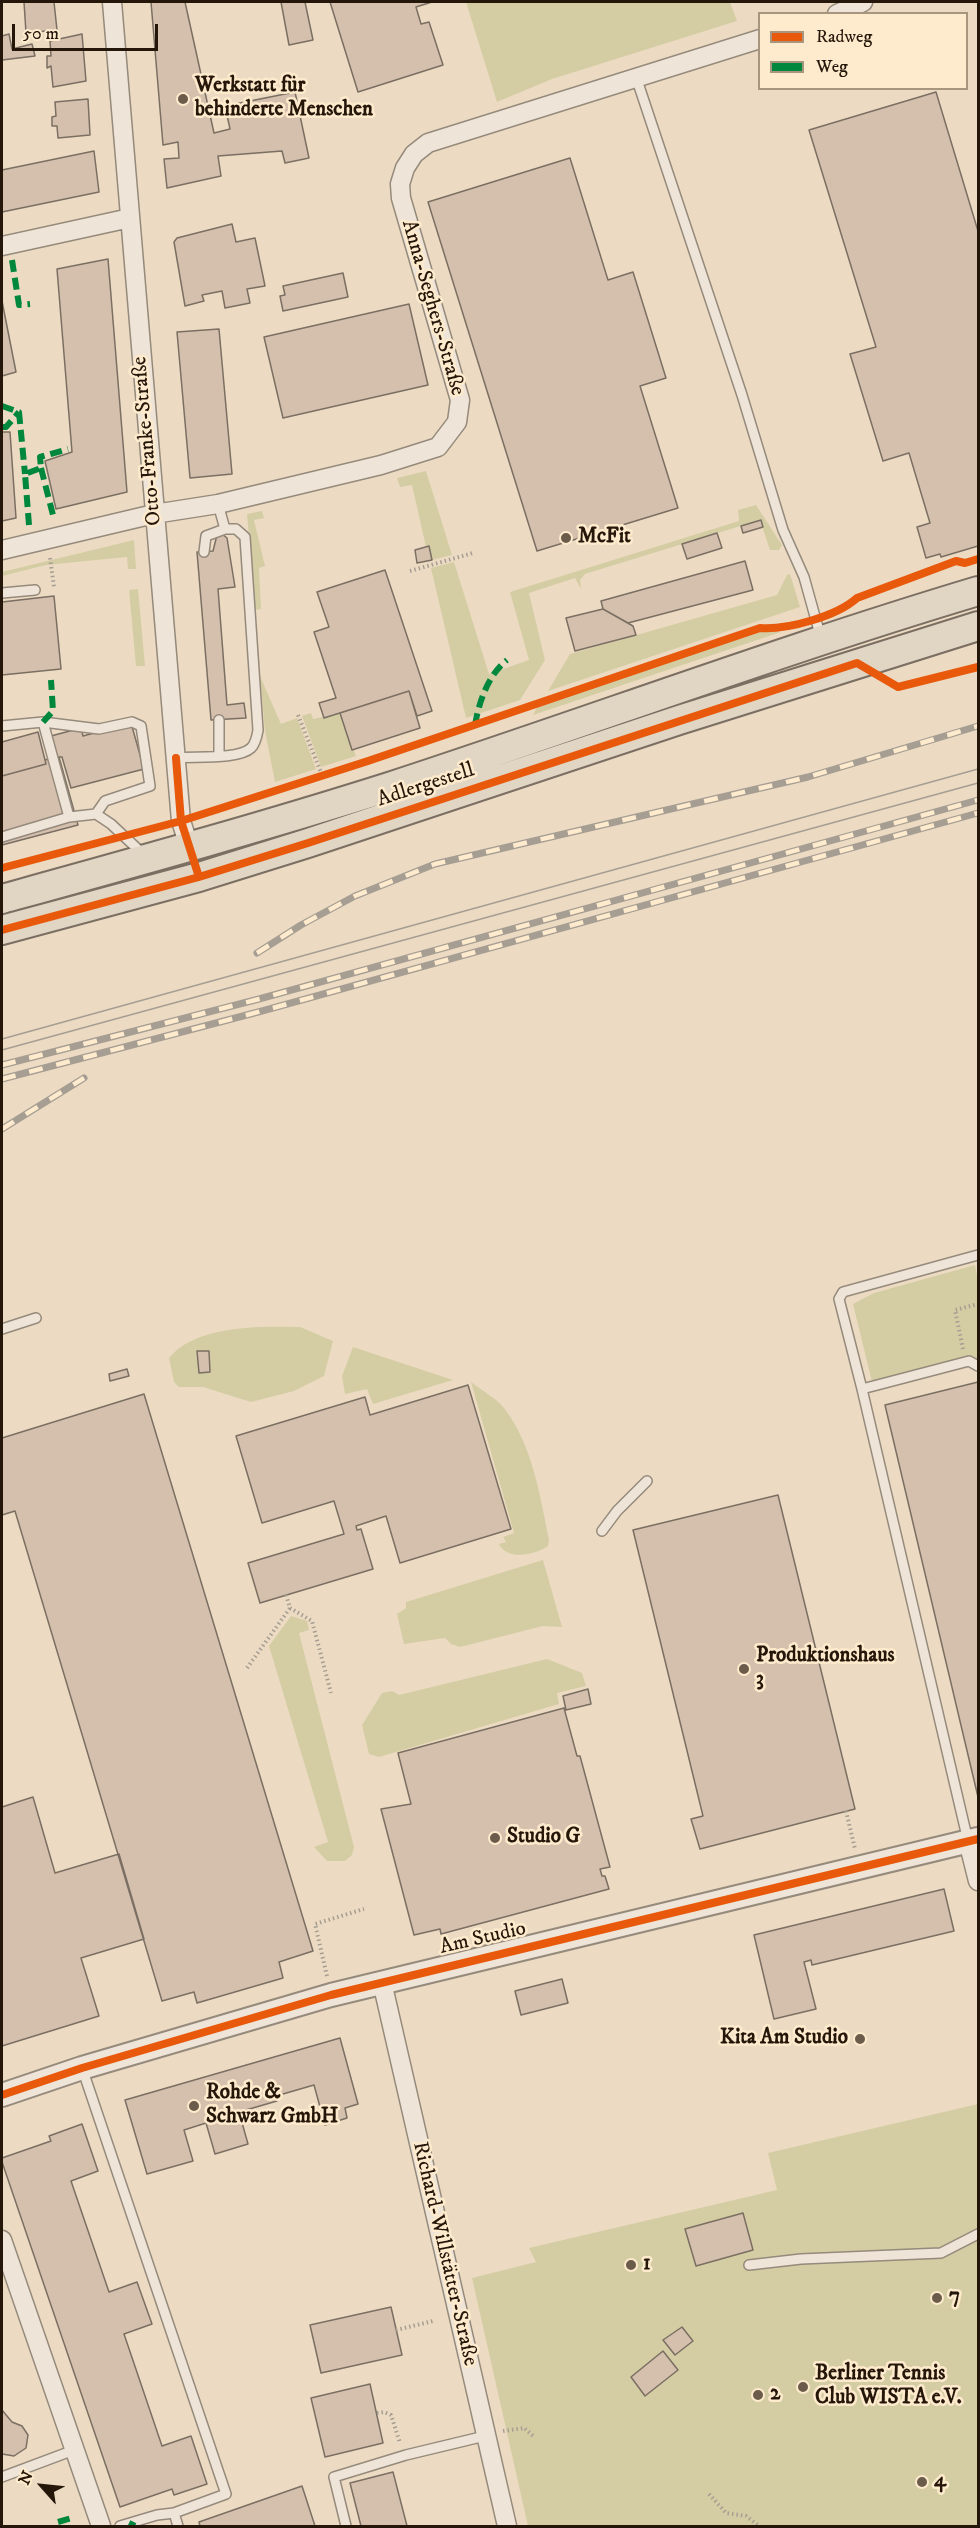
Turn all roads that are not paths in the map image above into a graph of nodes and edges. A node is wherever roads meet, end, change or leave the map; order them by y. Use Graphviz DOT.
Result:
graph roads {
  1 [pos="112,2"];
  2 [pos="863,2"];
  3 [pos="841,12"];
  4 [pos="758,39"];
  5 [pos="636,77"];
  6 [pos="130,218"];
  7 [pos="2,246"];
  8 [pos="218,504"];
  9 [pos="154,514"];
  10 [pos="225,529"];
  11 [pos="2,550"];
  12 [pos="204,552"];
  13 [pos="35,590"];
  14 [pos="978,591"];
  15 [pos="2,593"];
  16 [pos="885,620"];
  17 [pos="978,626"];
  18 [pos="822,640"];
  19 [pos="895,651"];
  20 [pos="791,684"];
  21 [pos="219,720"];
  22 [pos="43,722"];
  23 [pos="2,726"];
  24 [pos="219,755"];
  25 [pos="176,758"];
  26 [pos="96,814"];
  27 [pos="69,817"];
  28 [pos="2,837"];
  29 [pos="190,849"];
  30 [pos="149,859"];
  31 [pos="200,877"];
  32 [pos="2,899"];
  33 [pos="2,930"];
  34 [pos="978,1256"];
  35 [pos="36,1318"];
  36 [pos="2,1329"];
  37 [pos="978,1366"];
  38 [pos="862,1389"];
  39 [pos="647,1481"];
  40 [pos="602,1531"];
  41 [pos="973,1840"];
  42 [pos="978,1881"];
  43 [pos="382,1982"];
  44 [pos="82,2068"];
  45 [pos="2,2095"];
  46 [pos="978,2234"];
  47 [pos="2,2240"];
  48 [pos="749,2265"];
  49 [pos="485,2436"];
  50 [pos="74,2450"];
  51 [pos="2,2477"];
  52 [pos="174,2513"];
  53 [pos="101,2526"];
  54 [pos="120,2526"];
  55 [pos="178,2526"];
  56 [pos="346,2526"];
  57 [pos="507,2526"];
  1 -- 6 [label="street, Otto-Franke-Straße"];
  2 -- 3 [label="street"];
  4 -- 5 [label="street, Anna-Seghers-Straße"];
  5 -- 8 [label="street, Anna-Seghers-Straße"];
  5 -- 18 [label="lane"];
  6 -- 7 [label="street"];
  6 -- 9 [label="street, Otto-Franke-Straße"];
  8 -- 9 [label="street, Anna-Seghers-Straße"];
  8 -- 10 [label="lane"];
  9 -- 11 [label="street, Anna-Seghers-Straße"];
  9 -- 25 [label="street, Otto-Franke-Straße"];
  10 -- 12 [label="lane"];
  10 -- 24 [label="lane"];
  13 -- 15 [label="lane"];
  14 -- 16 [label="main road, Adlergestell"];
  16 -- 18 [label="main road, Adlergestell"];
  16 -- 19 [label="main road"];
  17 -- 19 [label="main road, Adlergestell"];
  18 -- 20 [label="main road, Adlergestell"];
  18 -- 29 [label="main road, Adlergestell"];
  19 -- 20 [label="main road, Adlergestell"];
  20 -- 31 [label="main road, Adlergestell"];
  21 -- 24 [label="lane"];
  22 -- 23 [label="lane"];
  22 -- 26 [label="lane"];
  22 -- 27 [label="lane"];
  24 -- 25 [label="lane"];
  25 -- 29 [label="street, Otto-Franke-Straße"];
  26 -- 27 [label="lane"];
  26 -- 30 [label="lane"];
  27 -- 28 [label="lane"];
  29 -- 30 [label="main road, Adlergestell"];
  29 -- 31 [label="main road, Otto-Franke-Straße"];
  30 -- 32 [label="main road, Adlergestell"];
  31 -- 33 [label="main road, Adlergestell"];
  34 -- 38 [label="lane"];
  35 -- 36 [label="lane"];
  37 -- 38 [label="lane"];
  38 -- 41 [label="lane"];
  39 -- 40 [label="lane"];
  41 -- 42 [label="street"];
  41 -- 43 [label="street, Am Studio"];
  43 -- 44 [label="street, Am Studio"];
  43 -- 49 [label="street, Richard-Willstätter-Straße"];
  44 -- 45 [label="street, Am Studio"];
  44 -- 52 [label="lane"];
  46 -- 48 [label="lane"];
  47 -- 50 [label="street"];
  49 -- 56 [label="lane"];
  49 -- 57 [label="street, Richard-Willstätter-Straße"];
  50 -- 51 [label="lane"];
  50 -- 53 [label="street"];
  52 -- 54 [label="lane"];
  52 -- 55 [label="lane"];
}
